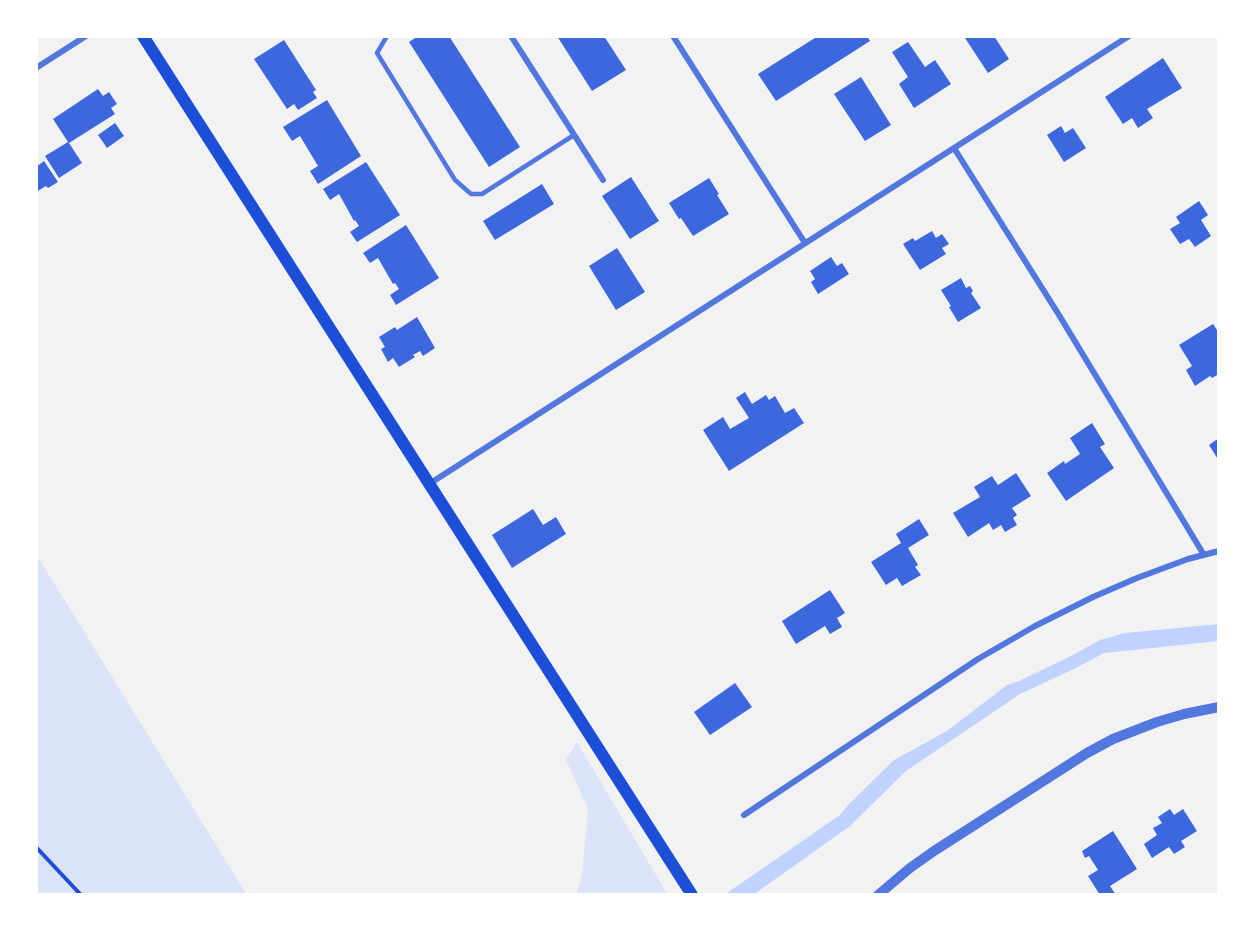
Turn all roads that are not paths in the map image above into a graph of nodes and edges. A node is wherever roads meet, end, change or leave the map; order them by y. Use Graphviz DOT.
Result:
graph roads {
  1 [pos="86,36"];
  2 [pos="143,36"];
  3 [pos="387,36"];
  4 [pos="511,36"];
  5 [pos="673,36"];
  6 [pos="1130,36"];
  7 [pos="36,68"];
  8 [pos="574,135"];
  9 [pos="954,148"];
  10 [pos="603,180"];
  11 [pos="805,243"];
  12 [pos="429,484"];
  13 [pos="1219,551"];
  14 [pos="1204,555"];
  15 [pos="1219,707"];
  16 [pos="744,815"];
  17 [pos="692,895"];
  18 [pos="878,895"];
  1 -- 7 [label="street"];
  2 -- 12 [label="main road"];
  3 -- 8 [label="lane"];
  4 -- 8 [label="street"];
  5 -- 11 [label="street"];
  6 -- 9 [label="street"];
  8 -- 10 [label="street"];
  9 -- 11 [label="street"];
  9 -- 14 [label="street"];
  11 -- 12 [label="street"];
  12 -- 17 [label="main road"];
  13 -- 14 [label="street"];
  14 -- 16 [label="street"];
  15 -- 18 [label="street"];
}
